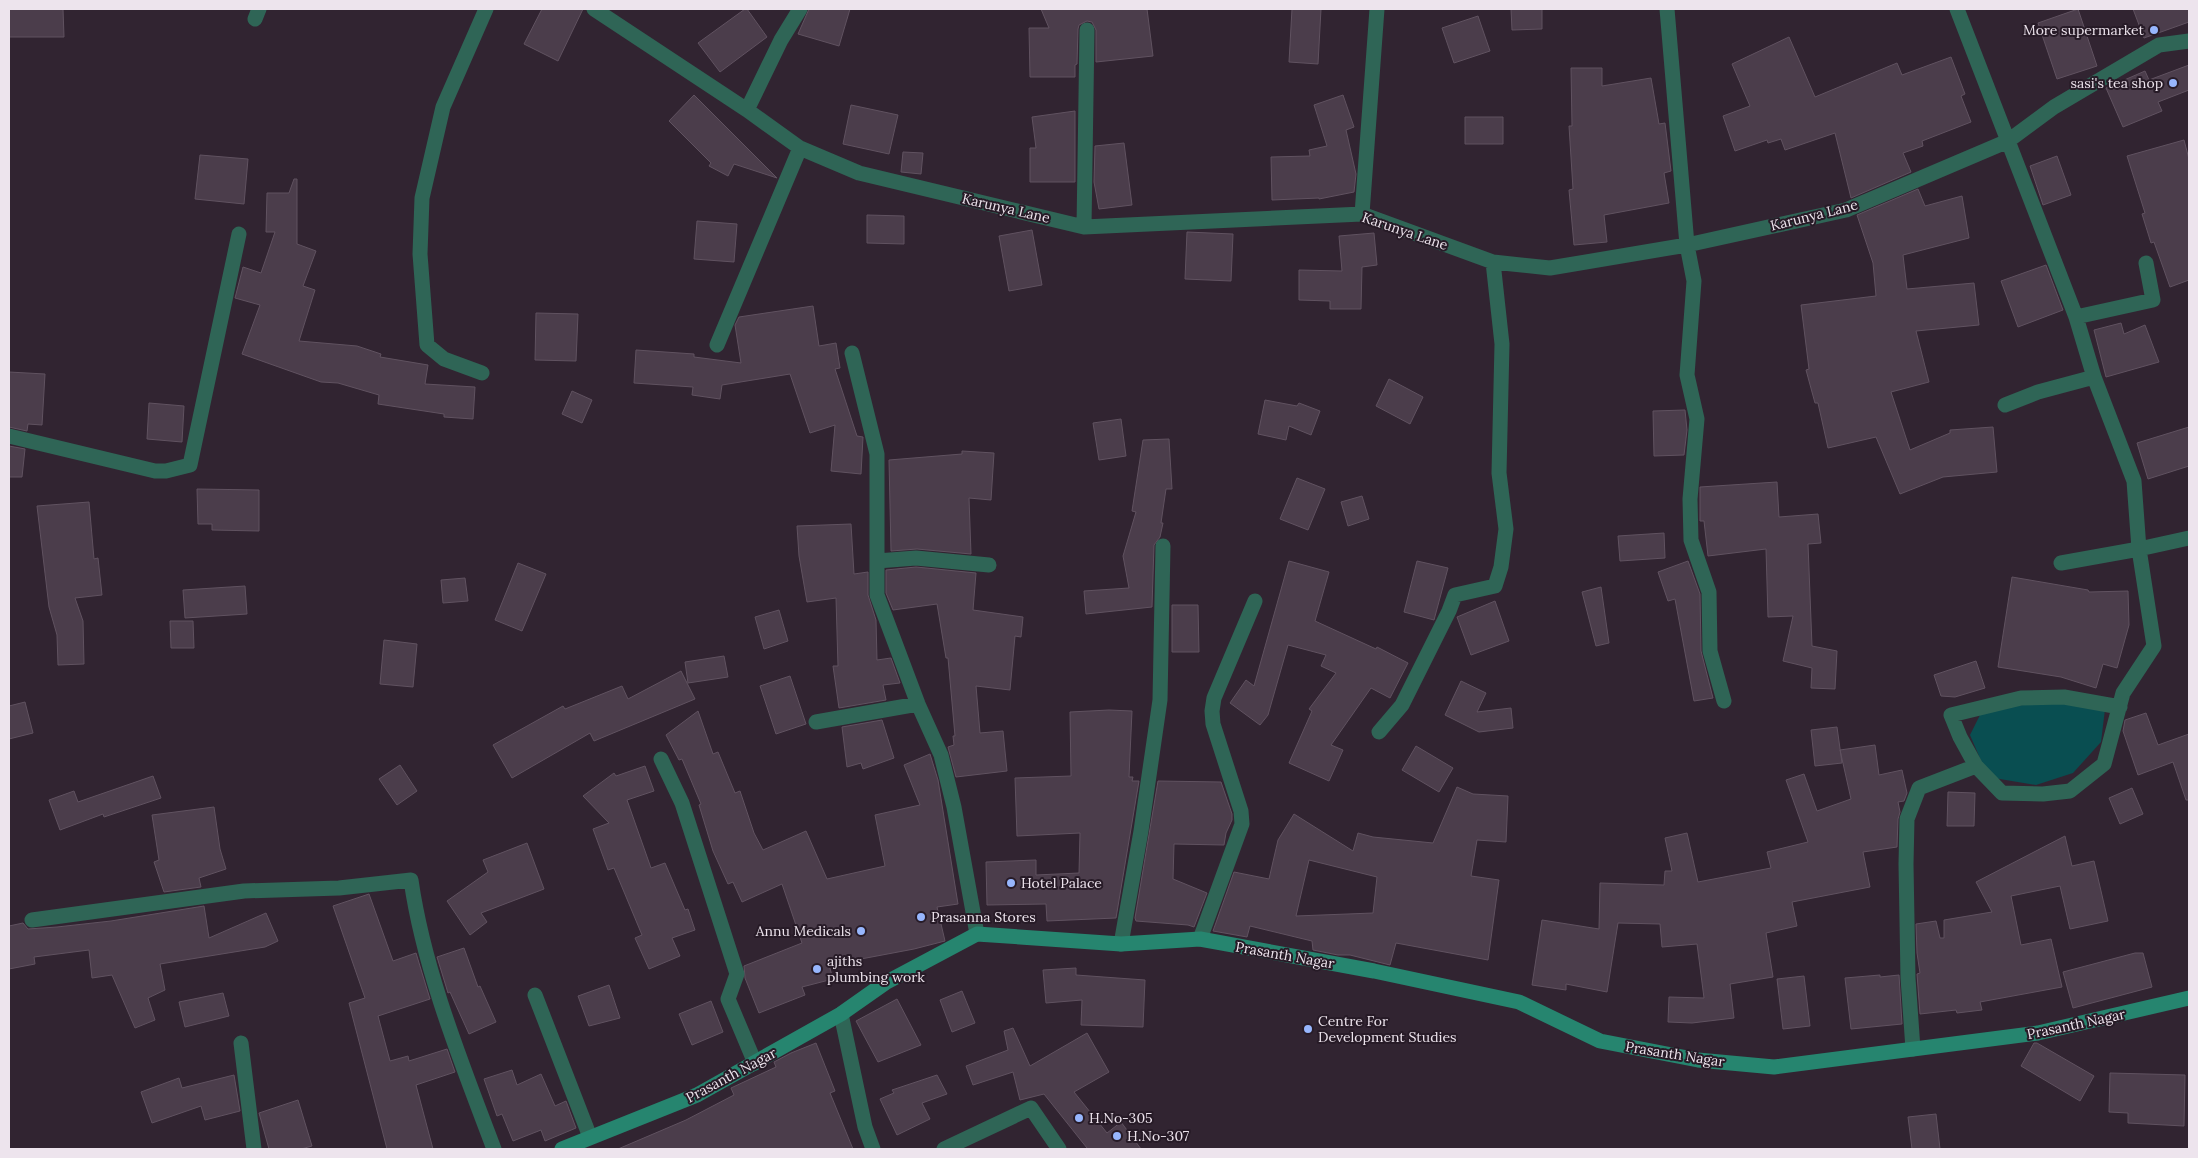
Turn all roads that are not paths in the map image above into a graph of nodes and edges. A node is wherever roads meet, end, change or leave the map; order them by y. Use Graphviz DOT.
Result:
graph roads {
  1 [pos="486,9"];
  2 [pos="594,9"];
  3 [pos="800,9"];
  4 [pos="1377,9"];
  5 [pos="1668,9"];
  6 [pos="1957,9"];
  7 [pos="1087,30"];
  8 [pos="2189,41"];
  9 [pos="747,110"];
  10 [pos="2008,141"];
  11 [pos="800,148"];
  12 [pos="1362,214"];
  13 [pos="1084,227"];
  14 [pos="239,234"];
  15 [pos="1687,245"];
  16 [pos="1493,262"];
  17 [pos="2146,263"];
  18 [pos="2076,317"];
  19 [pos="717,345"];
  20 [pos="852,353"];
  21 [pos="482,373"];
  22 [pos="2094,377"];
  23 [pos="2005,405"];
  24 [pos="9,436"];
  25 [pos="2189,538"];
  26 [pos="1163,546"];
  27 [pos="2139,549"];
  28 [pos="877,562"];
  29 [pos="2062,563"];
  30 [pos="989,565"];
  31 [pos="1255,602"];
  32 [pos="1724,701"];
  33 [pos="918,704"];
  34 [pos="2120,707"];
  35 [pos="816,722"];
  36 [pos="1379,732"];
  37 [pos="662,759"];
  38 [pos="1976,766"];
  39 [pos="32,920"];
  40 [pos="976,934"];
  41 [pos="1200,939"];
  42 [pos="1121,944"];
  43 [pos="535,995"];
  44 [pos="2189,998"];
  45 [pos="841,1014"];
  46 [pos="241,1043"];
  47 [pos="1913,1049"];
  48 [pos="755,1063"];
  49 [pos="590,1137"];
  50 [pos="254,1149"];
  51 [pos="494,1149"];
  52 [pos="562,1149"];
  53 [pos="874,1149"];
  54 [pos="944,1149"];
  55 [pos="1059,1149"];
  1 -- 21 [label="street"];
  2 -- 9 [label="street, Karunya Lane"];
  3 -- 9 [label="street"];
  4 -- 12 [label="street"];
  5 -- 15 [label="street"];
  6 -- 10 [label="street"];
  7 -- 13 [label="street"];
  8 -- 10 [label="street, Karunya Lane"];
  9 -- 11 [label="street, Karunya Lane"];
  10 -- 15 [label="street, Karunya Lane"];
  10 -- 18 [label="street"];
  11 -- 13 [label="street, Karunya Lane"];
  11 -- 19 [label="street"];
  12 -- 13 [label="street, Karunya Lane"];
  12 -- 16 [label="street, Karunya Lane"];
  14 -- 24 [label="street"];
  15 -- 16 [label="street, Karunya Lane"];
  15 -- 32 [label="street"];
  16 -- 36 [label="street"];
  17 -- 18 [label="street"];
  18 -- 22 [label="street"];
  20 -- 28 [label="street"];
  22 -- 23 [label="street"];
  22 -- 27 [label="street"];
  25 -- 27 [label="street"];
  26 -- 42 [label="street"];
  27 -- 29 [label="street"];
  27 -- 34 [label="street"];
  28 -- 30 [label="street"];
  28 -- 33 [label="street"];
  31 -- 41 [label="street"];
  33 -- 35 [label="street"];
  33 -- 40 [label="street"];
  34 -- 38 [label="street"];
  34 -- 38 [label="street"];
  37 -- 48 [label="street"];
  38 -- 47 [label="street"];
  39 -- 51 [label="street"];
  40 -- 42 [label="street, Prasanth Nagar"];
  40 -- 45 [label="street, Prasanth Nagar"];
  41 -- 42 [label="street, Prasanth Nagar"];
  41 -- 47 [label="street, Prasanth Nagar"];
  43 -- 49 [label="street"];
  44 -- 47 [label="street, Prasanth Nagar"];
  45 -- 48 [label="street, Prasanth Nagar"];
  45 -- 53 [label="street"];
  46 -- 50 [label="street"];
  48 -- 49 [label="street, Prasanth Nagar"];
  49 -- 52 [label="street, Prasanth Nagar"];
  54 -- 55 [label="street"];
}
